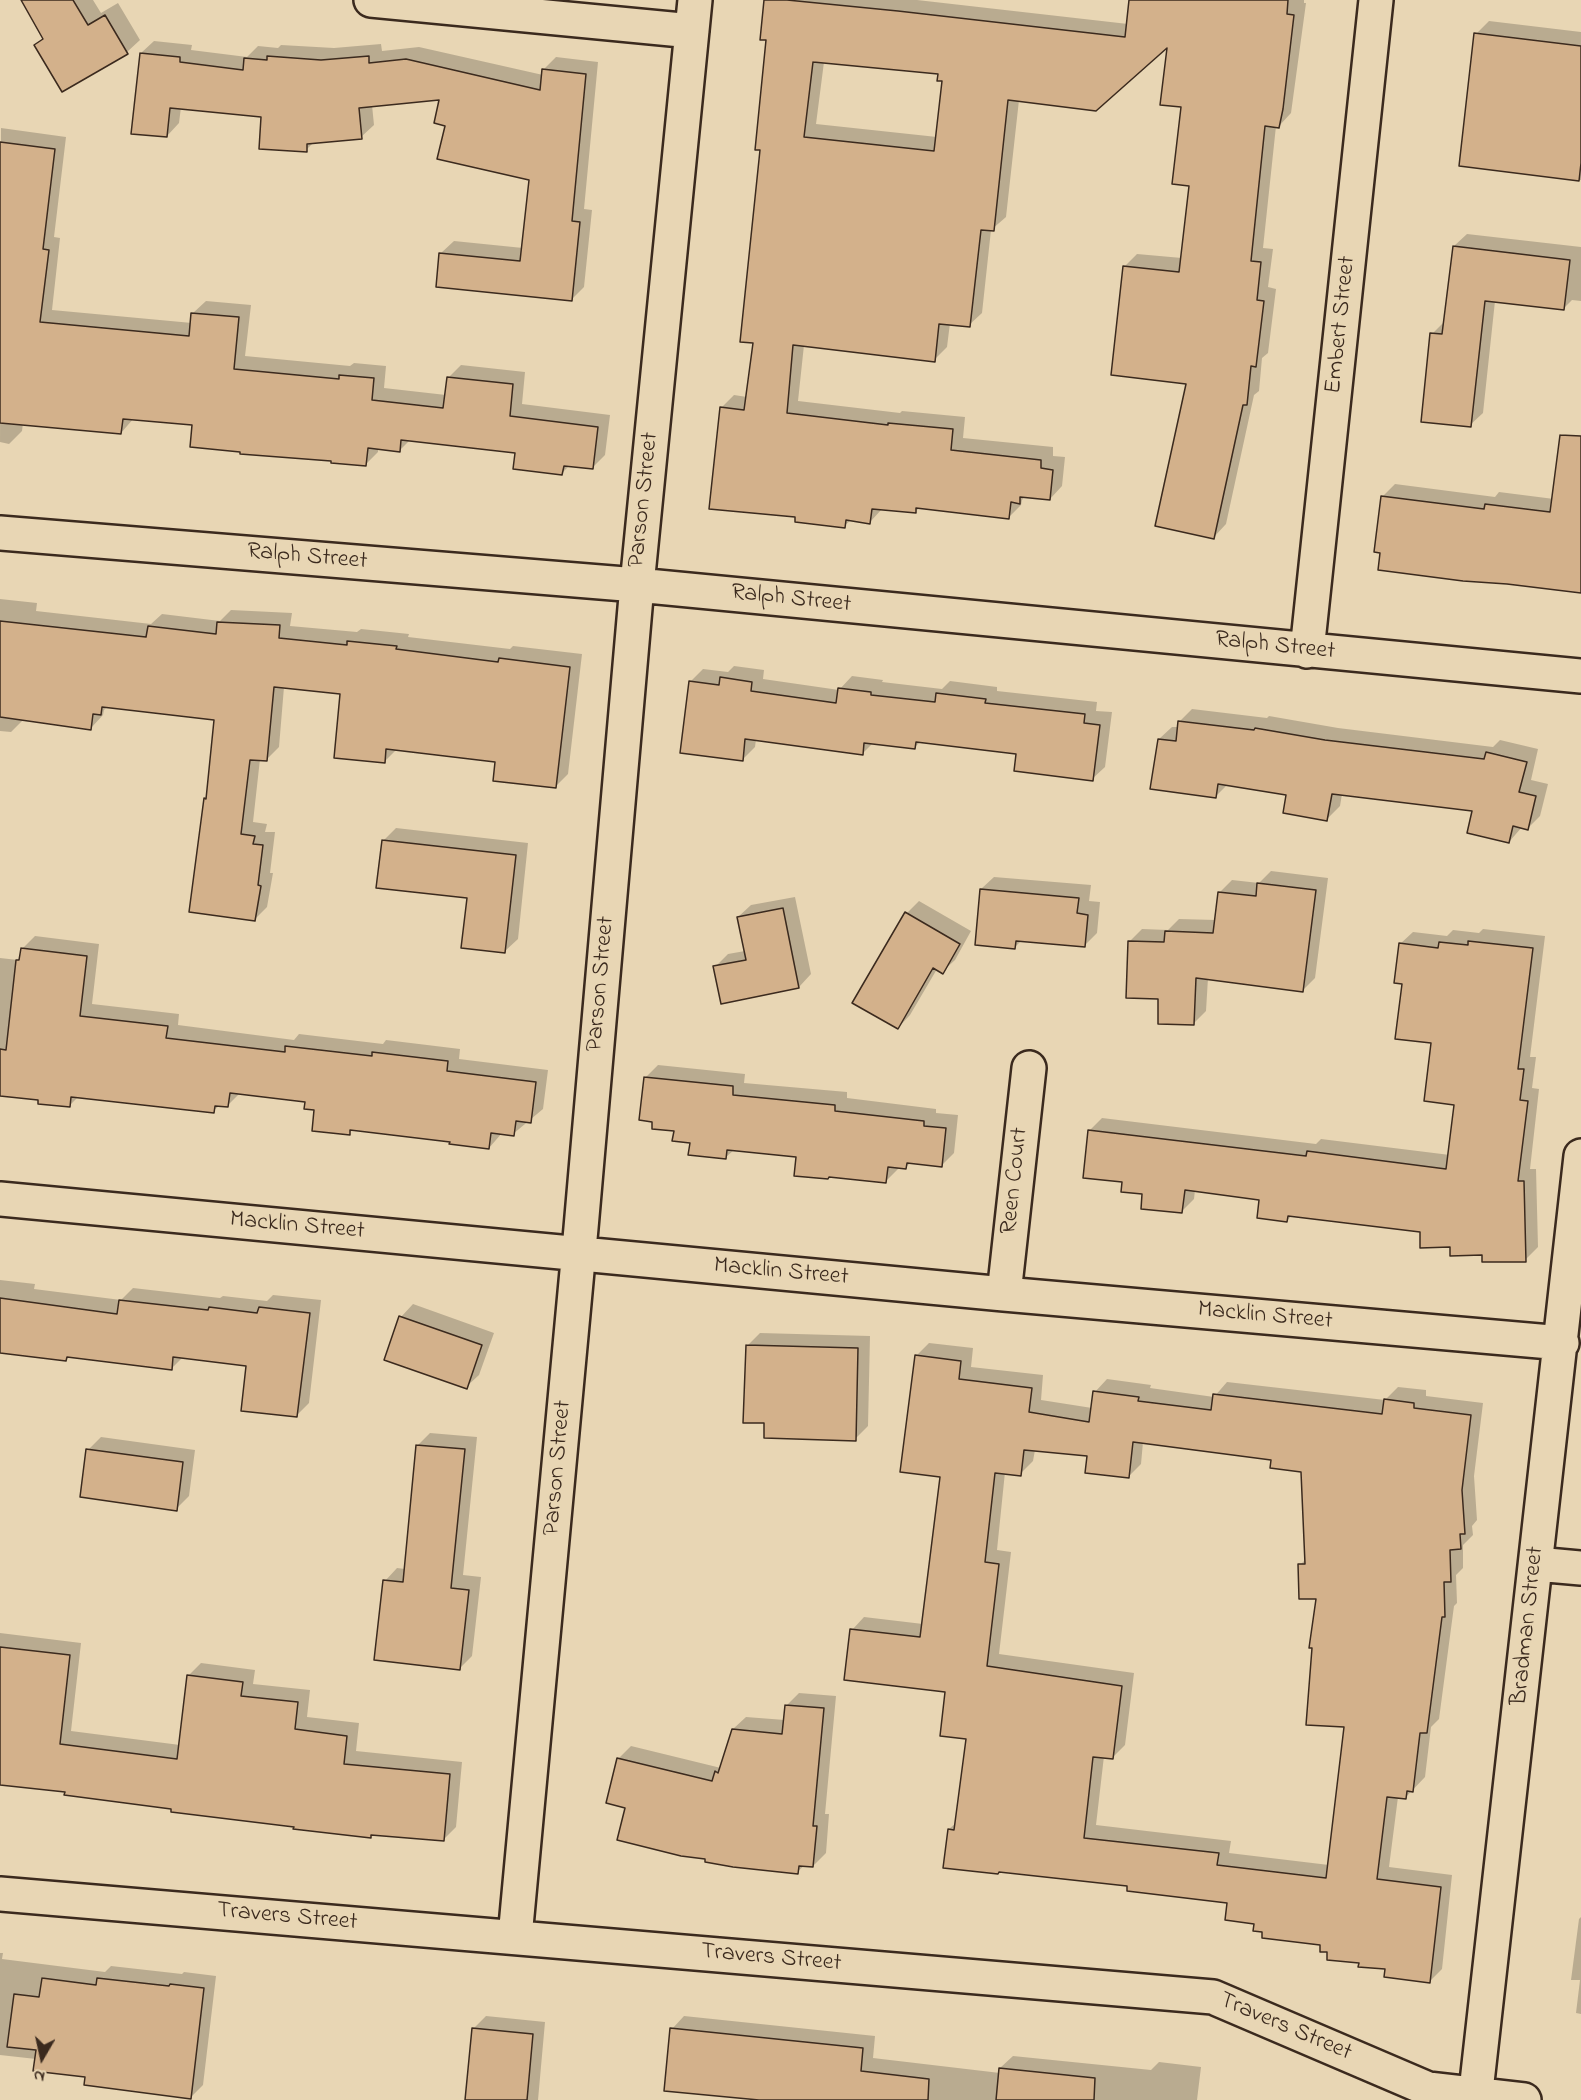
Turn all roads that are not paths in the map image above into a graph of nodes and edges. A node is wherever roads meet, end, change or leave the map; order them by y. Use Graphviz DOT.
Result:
graph roads {
  1 [pos="371,0"];
  2 [pos="1376,0"];
  3 [pos="693,15"];
  4 [pos="0,533"];
  5 [pos="637,585"];
  6 [pos="1307,651"];
  7 [pos="1581,676"];
  8 [pos="1029,1068"];
  9 [pos="1581,1156"];
  10 [pos="0,1199"];
  11 [pos="579,1254"];
  12 [pos="1004,1294"];
  13 [pos="1562,1343"];
  14 [pos="1536,1564"];
  15 [pos="1581,1568"];
  16 [pos="0,1894"];
  17 [pos="515,1937"];
  18 [pos="1476,2098"];
  19 [pos="1524,2100"];
  1 -- 3 [label="street, Parson Street"];
  2 -- 6 [label="street, Embert Street"];
  3 -- 5 [label="street, Parson Street"];
  4 -- 5 [label="street, Ralph Street"];
  5 -- 6 [label="street, Ralph Street"];
  5 -- 11 [label="street, Parson Street"];
  6 -- 7 [label="street, Ralph Street"];
  8 -- 12 [label="street, Reen Court"];
  9 -- 13 [label="street, Bradman Street"];
  10 -- 11 [label="street, Macklin Street"];
  11 -- 12 [label="street, Macklin Street"];
  11 -- 17 [label="street, Parson Street"];
  12 -- 13 [label="street, Macklin Street"];
  13 -- 14 [label="street, Bradman Street"];
  14 -- 15 [label="street"];
  14 -- 18 [label="street, Bradman Street"];
  16 -- 17 [label="street, Travers Street"];
  17 -- 18 [label="street, Travers Street"];
  18 -- 19 [label="street, Travers Street"];
}
